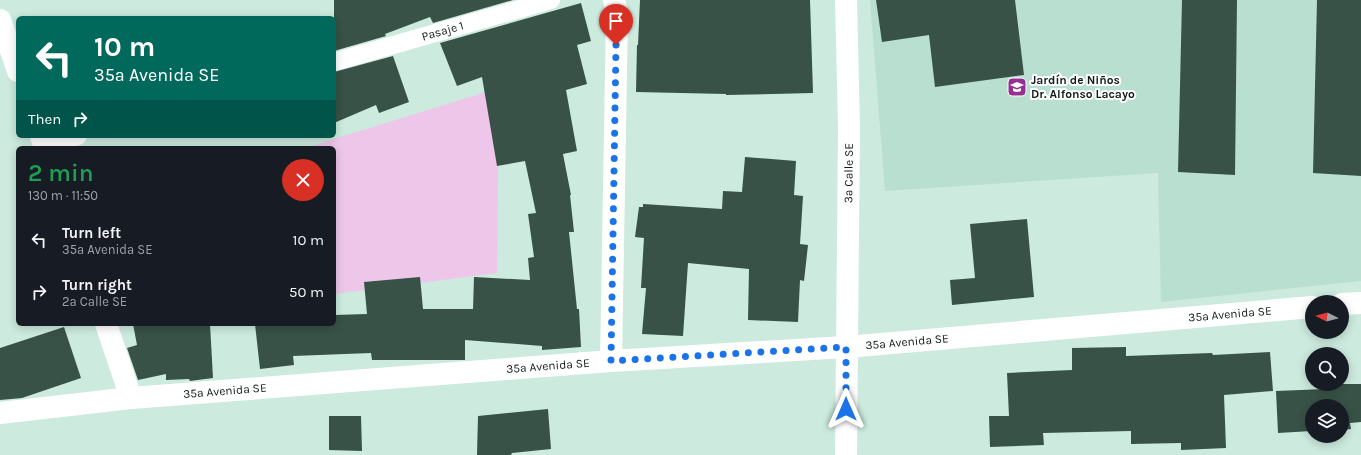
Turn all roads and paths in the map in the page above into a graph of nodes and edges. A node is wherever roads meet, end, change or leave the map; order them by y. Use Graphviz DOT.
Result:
graph roads {
  1 [pos="551,0"];
  2 [pos="614,0"];
  3 [pos="846,0"];
  4 [pos="0,20"];
  5 [pos="336,61"];
  6 [pos="16,65"];
  7 [pos="68,138"];
  8 [pos="43,143"];
  9 [pos="1361,302"];
  10 [pos="1349,303"];
  11 [pos="1305,308"];
  12 [pos="107,326"];
  13 [pos="846,347"];
  14 [pos="611,361"];
  15 [pos="131,398"];
  16 [pos="0,413"];
  17 [pos="846,455"];
  1 -- 5 [label="lane, Pasaje 1"];
  2 -- 14 [label="street"];
  3 -- 13 [label="street, 3a Calle SE"];
  4 -- 6 [label="street"];
  7 -- 8 [label="lane"];
  9 -- 10 [label="street"];
  11 -- 13 [label="street, 35a Avenida SE"];
  12 -- 15 [label="street"];
  13 -- 14 [label="street, 35a Avenida SE"];
  13 -- 17 [label="street, 3a Calle SE"];
  14 -- 15 [label="street, 35a Avenida SE"];
  15 -- 16 [label="street, 35a Avenida SE"];
}
